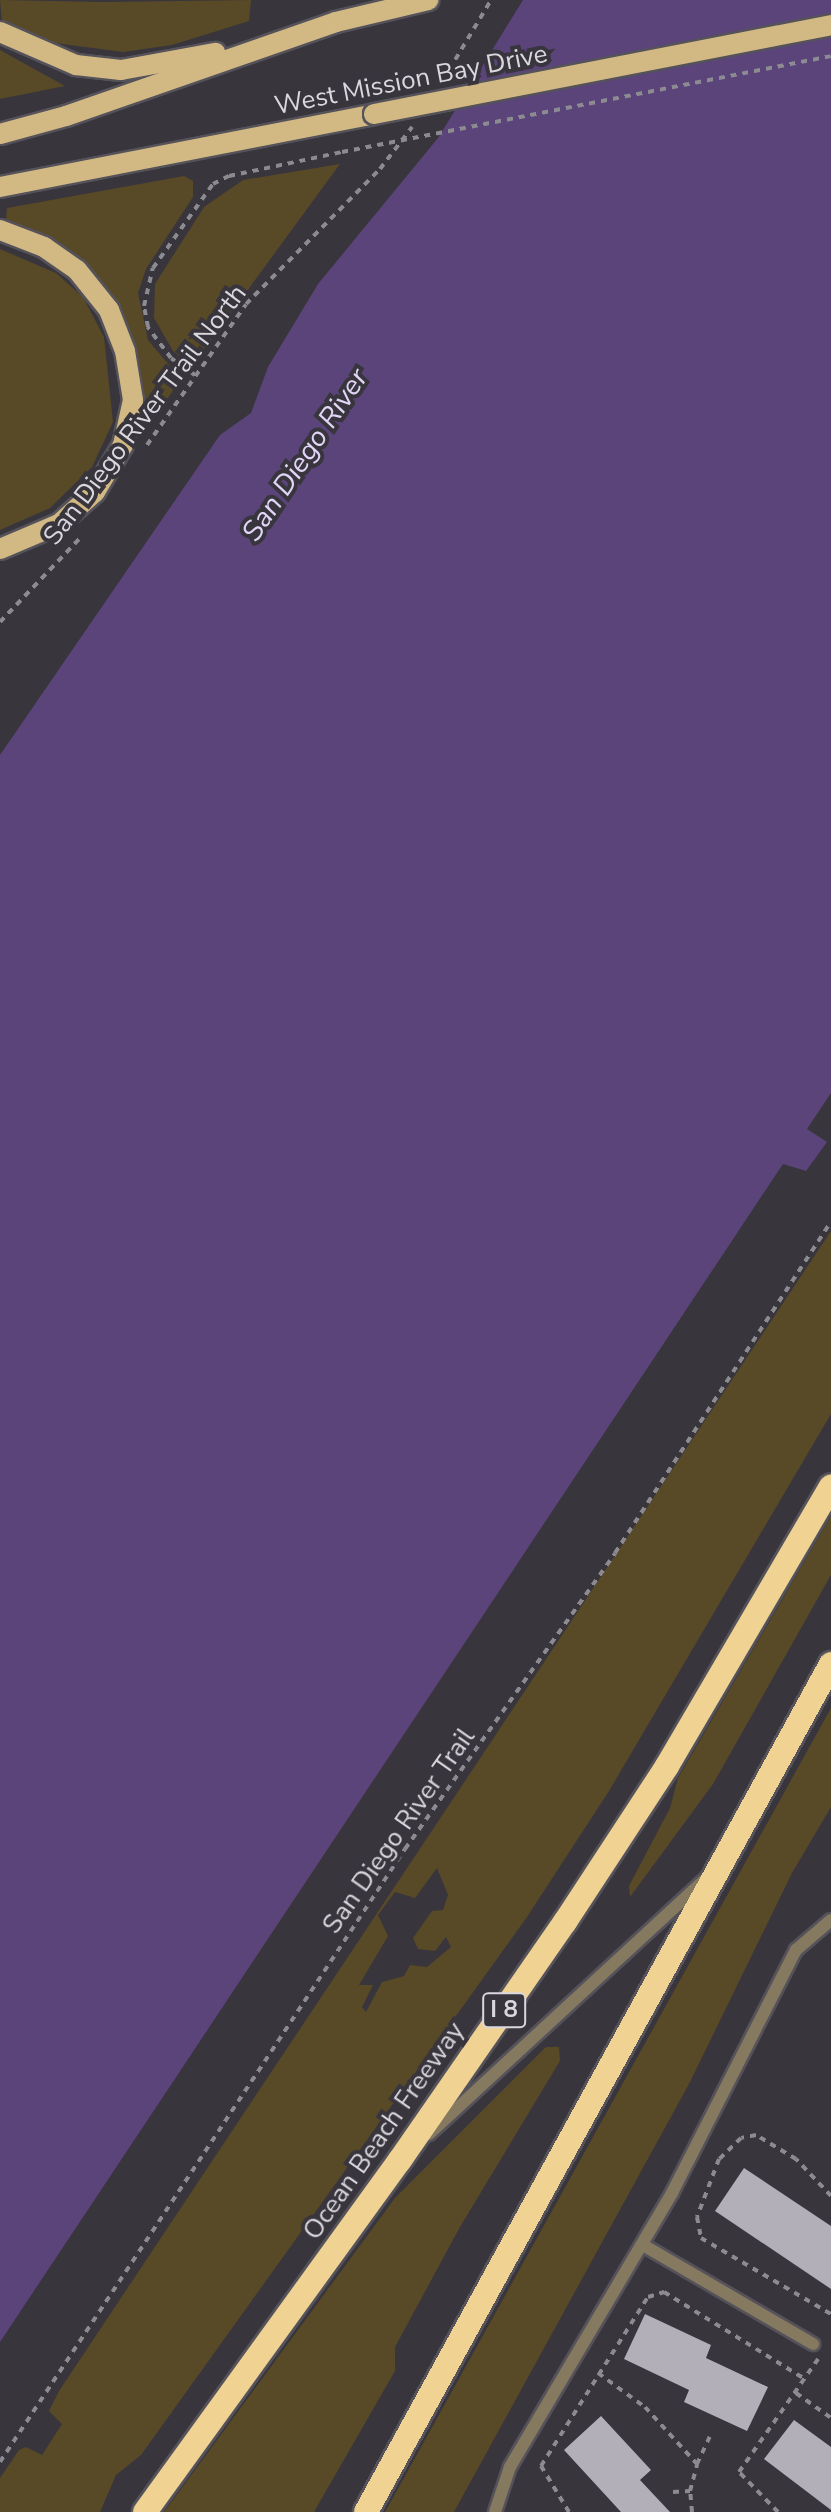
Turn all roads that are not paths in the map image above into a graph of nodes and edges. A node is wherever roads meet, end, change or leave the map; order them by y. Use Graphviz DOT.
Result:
graph roads {
  1 [pos="428,0"];
  2 [pos="831,25"];
  3 [pos="0,32"];
  4 [pos="276,41"];
  5 [pos="0,134"];
  6 [pos="0,187"];
  7 [pos="0,230"];
  8 [pos="0,549"];
  9 [pos="831,1487"];
  10 [pos="831,1664"];
  11 [pos="713,1872"];
  12 [pos="831,1920"];
  13 [pos="400,2160"];
  14 [pos="643,2245"];
  15 [pos="818,2347"];
  16 [pos="145,2512"];
  17 [pos="366,2512"];
  18 [pos="495,2512"];
  1 -- 4 [label="main road"];
  2 -- 6 [label="main road, West Mission Bay Drive, bridge"];
  3 -- 4 [label="main road"];
  4 -- 5 [label="main road"];
  7 -- 8 [label="main road"];
  9 -- 13 [label="highway, Ocean Beach Freeway / I 8"];
  10 -- 11 [label="highway"];
  11 -- 13 [label="lane"];
  11 -- 17 [label="highway"];
  12 -- 14 [label="lane"];
  13 -- 16 [label="highway, Ocean Beach Freeway / I 8"];
  14 -- 15 [label="lane"];
  14 -- 18 [label="lane"];
}
